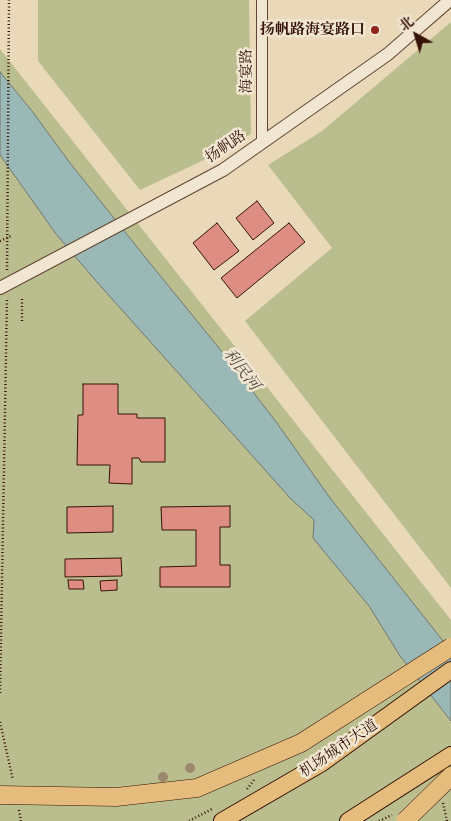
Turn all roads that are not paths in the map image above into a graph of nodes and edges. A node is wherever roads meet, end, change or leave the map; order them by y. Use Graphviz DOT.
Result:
graph roads {
  1 [pos="262,0"];
  2 [pos="450,0"];
  3 [pos="262,141"];
  4 [pos="4,286"];
  5 [pos="451,647"];
  6 [pos="451,670"];
  7 [pos="451,754"];
  8 [pos="451,776"];
  9 [pos="451,786"];
  10 [pos="7,791"];
  11 [pos="222,821"];
  12 [pos="348,821"];
  13 [pos="405,821"];
  14 [pos="416,821"];
  1 -- 3 [label="street, 海宴路"];
  2 -- 3 [label="street, 扬帆路"];
  3 -- 4 [label="street, 扬帆路"];
  5 -- 10 [label="highway, bridge"];
  6 -- 11 [label="main road, 机场城市大道"];
  7 -- 12 [label="main road"];
  8 -- 13 [label="highway, bridge"];
  9 -- 14 [label="highway"];
}
